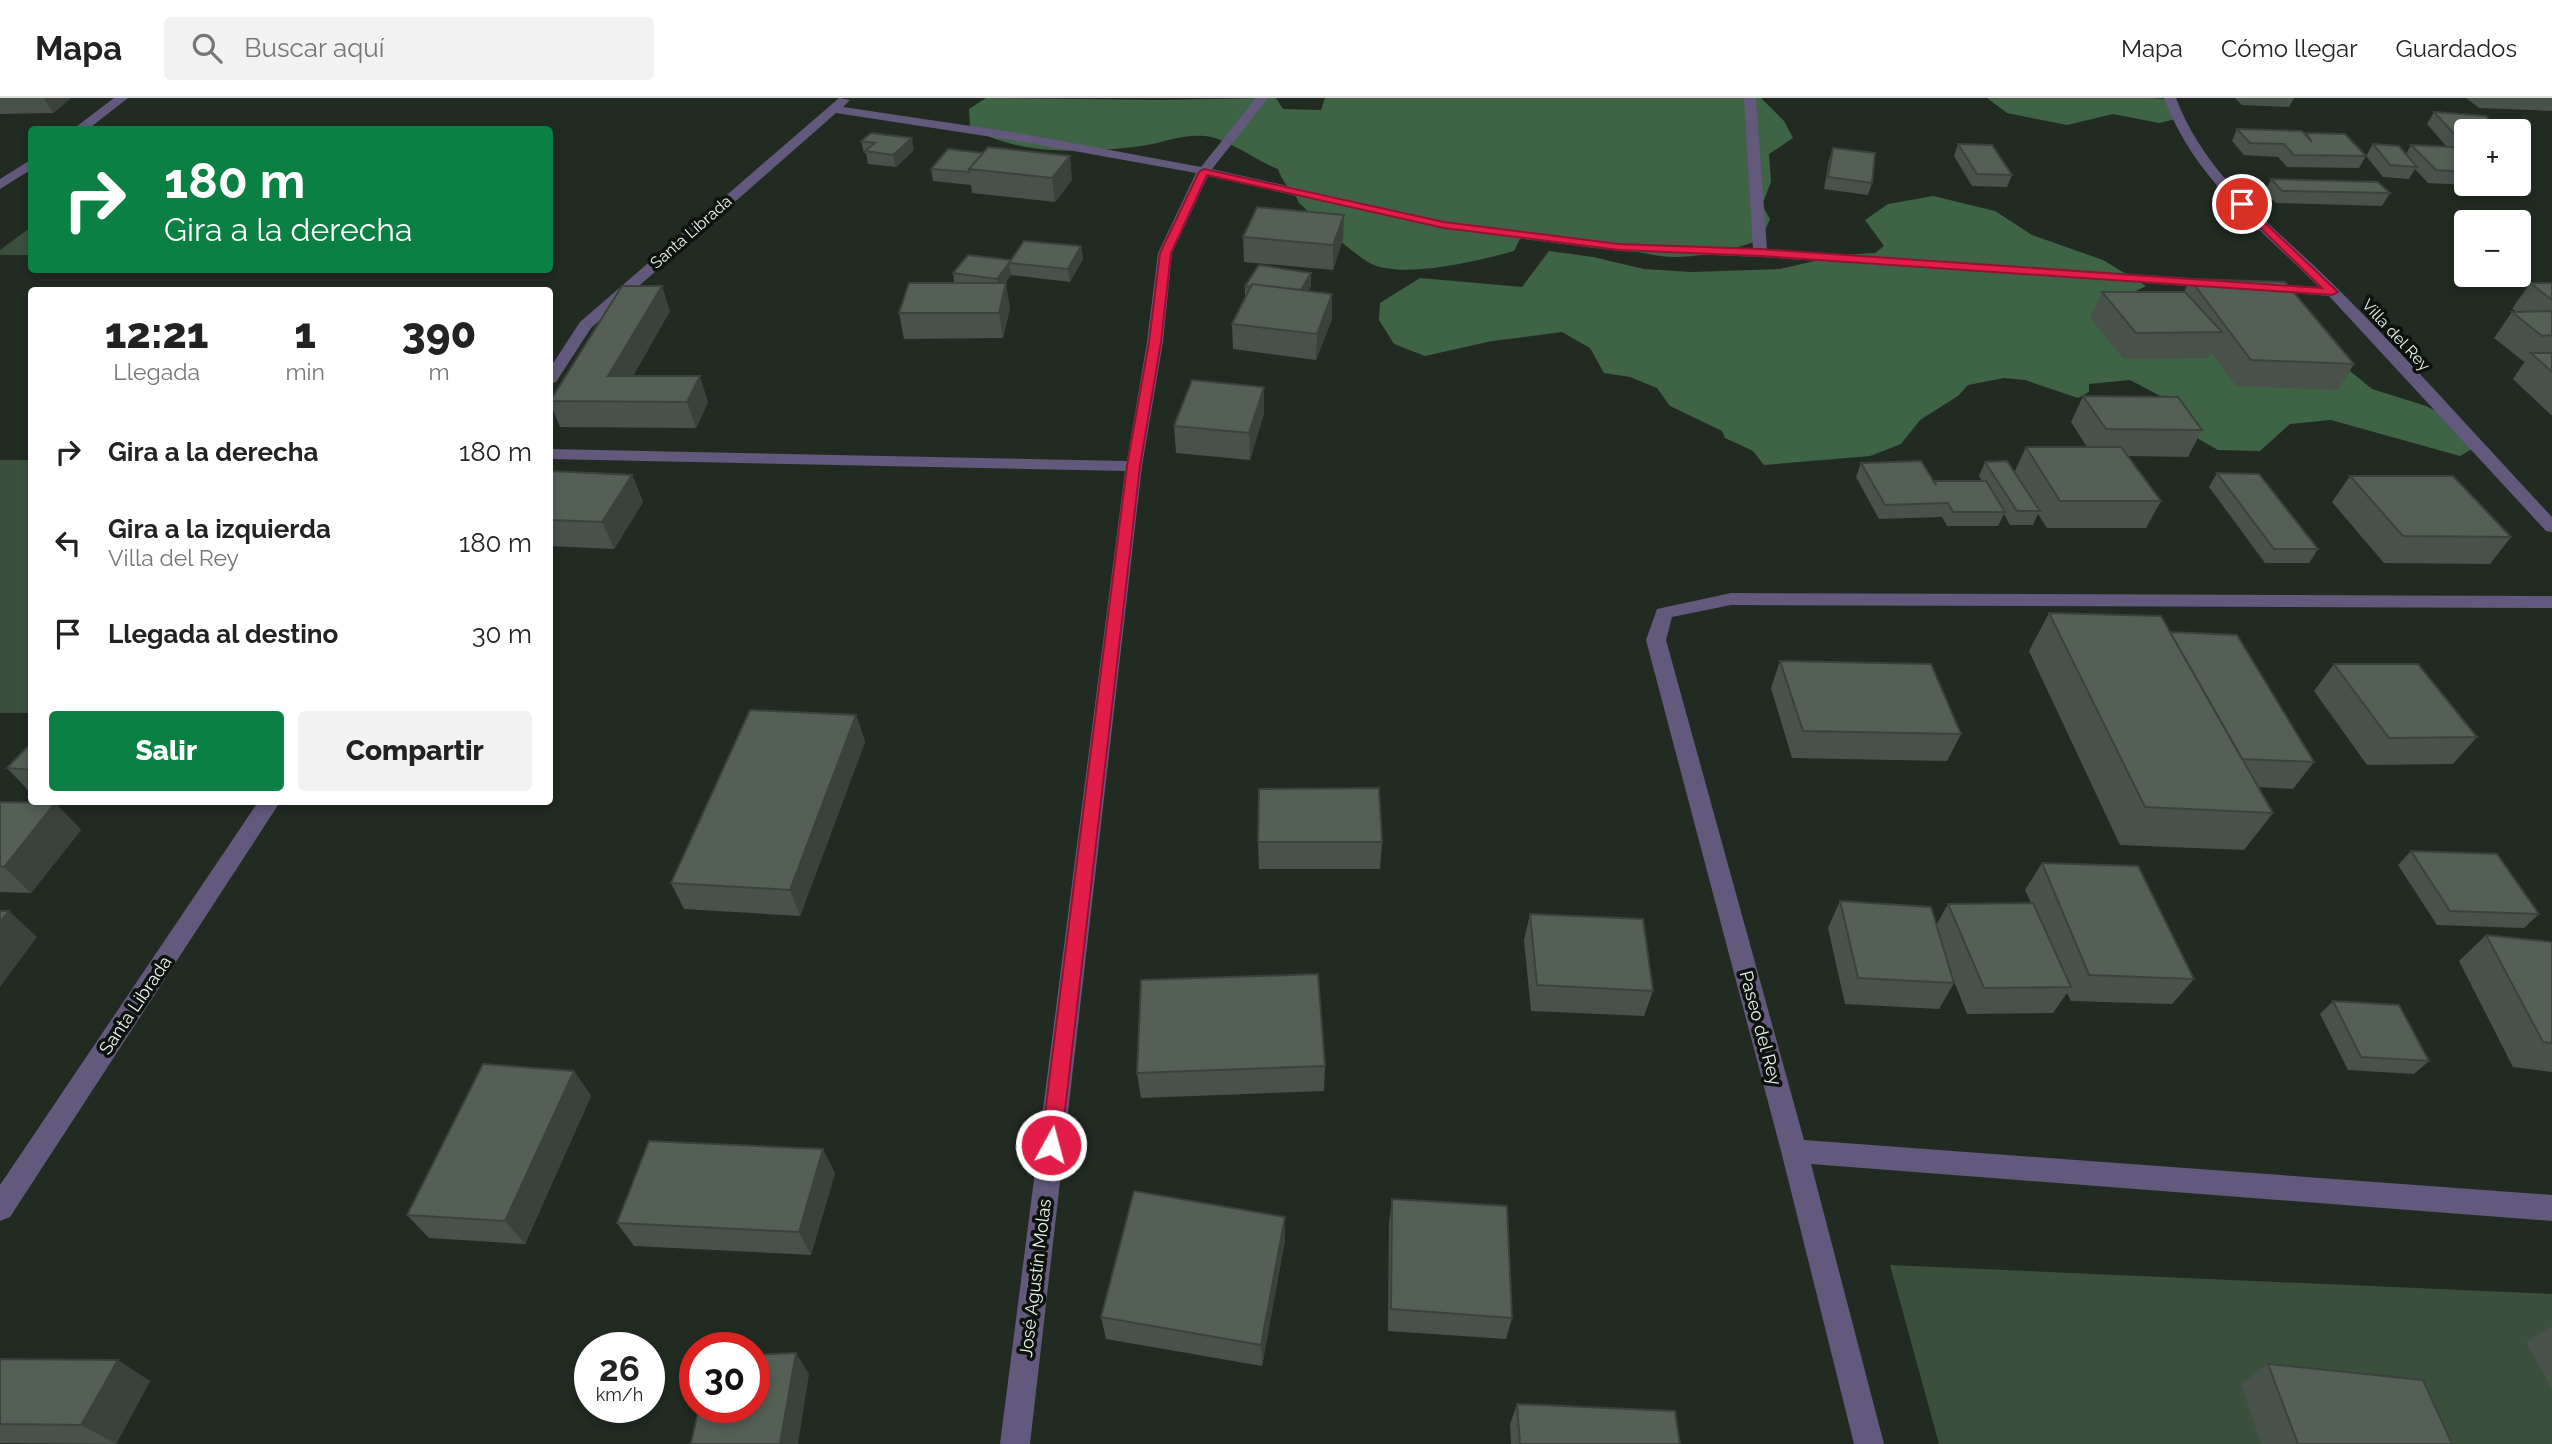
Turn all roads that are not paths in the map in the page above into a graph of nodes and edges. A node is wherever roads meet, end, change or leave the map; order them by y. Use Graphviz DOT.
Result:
graph roads {
  1 [pos="122,98"];
  2 [pos="846,98"];
  3 [pos="1262,98"];
  4 [pos="1750,98"];
  5 [pos="2170,98"];
  6 [pos="833,108"];
  7 [pos="84,126"];
  8 [pos="28,166"];
  9 [pos="1204,172"];
  10 [pos="0,185"];
  11 [pos="1760,253"];
  12 [pos="2332,292"];
  13 [pos="553,374"];
  14 [pos="553,454"];
  15 [pos="1134,466"];
  16 [pos="2543,510"];
  17 [pos="2552,527"];
  18 [pos="2552,602"];
  19 [pos="268,805"];
  20 [pos="1794,1151"];
  21 [pos="0,1207"];
  22 [pos="2552,1208"];
  23 [pos="1015,1444"];
  24 [pos="1869,1444"];
  1 -- 7 [label="street"];
  2 -- 6 [label="street, Santa Librada"];
  3 -- 9 [label="street, José Agustín Molas"];
  4 -- 11 [label="street"];
  5 -- 12 [label="street, Villa del Rey"];
  6 -- 9 [label="street"];
  6 -- 13 [label="street, Santa Librada"];
  8 -- 10 [label="street"];
  9 -- 11 [label="street"];
  9 -- 15 [label="street, José Agustín Molas"];
  11 -- 12 [label="street"];
  12 -- 16 [label="street, Villa del Rey"];
  14 -- 15 [label="street"];
  15 -- 23 [label="street, José Agustín Molas"];
  16 -- 17 [label="street, Villa del Rey"];
  18 -- 20 [label="street, Paseo del Rey"];
  19 -- 21 [label="street, Santa Librada"];
  20 -- 22 [label="street"];
  20 -- 24 [label="street, Paseo del Rey"];
}
